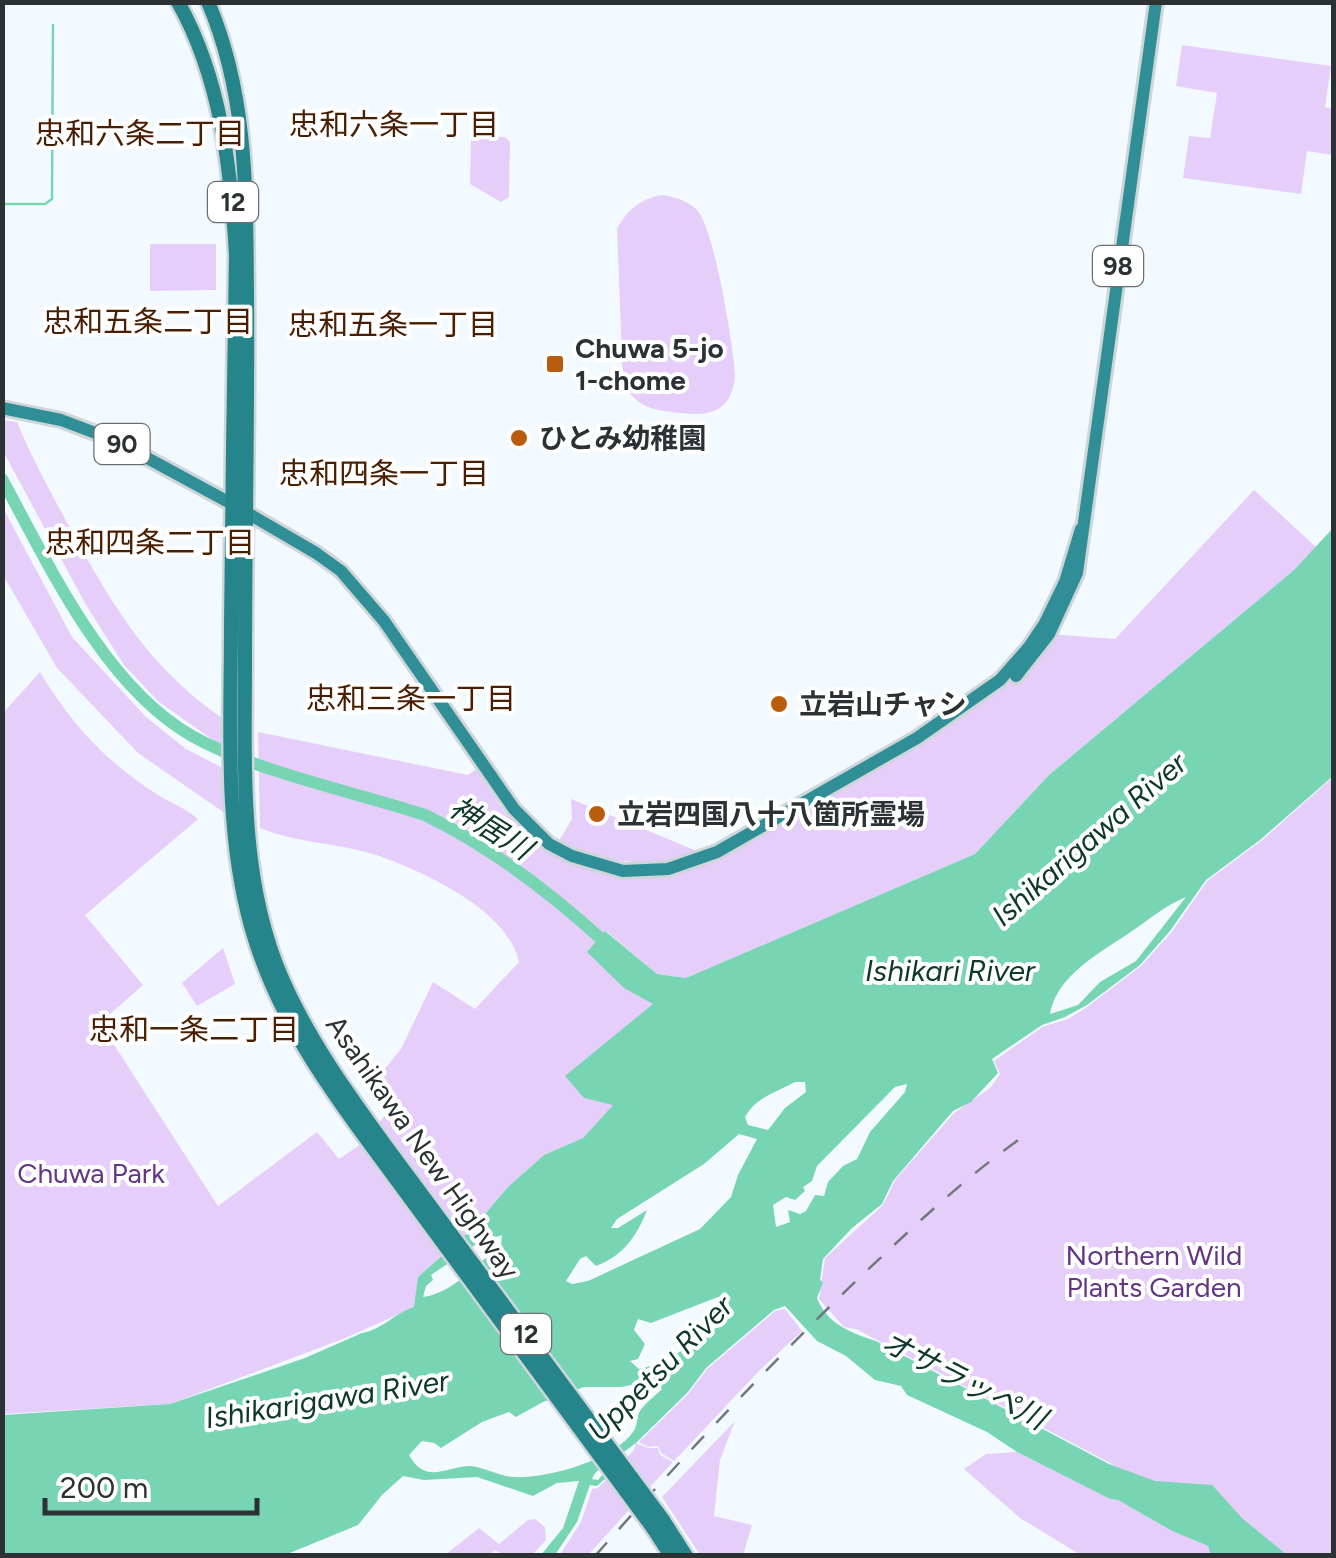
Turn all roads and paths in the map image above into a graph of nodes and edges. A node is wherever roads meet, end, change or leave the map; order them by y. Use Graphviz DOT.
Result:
graph roads {
  1 [pos="178,2"];
  2 [pos="208,2"];
  3 [pos="1156,2"];
  4 [pos="2,408"];
  5 [pos="238,508"];
  6 [pos="658,1524"];
  7 [pos="671,1556"];
  8 [pos="686,1556"];
  1 -- 5 [label="highway, Asahikawa New Highway / 12"];
  2 -- 5 [label="highway, Asahikawa New Highway / 12"];
  3 -- 5 [label="main road, 98"];
  4 -- 5 [label="main road, 90"];
  5 -- 6 [label="highway, Asahikawa New Highway / 12, bridge"];
  6 -- 7 [label="highway, Asahikawa New Highway / 12"];
  6 -- 8 [label="highway, Asahikawa New Highway / 12"];
}
